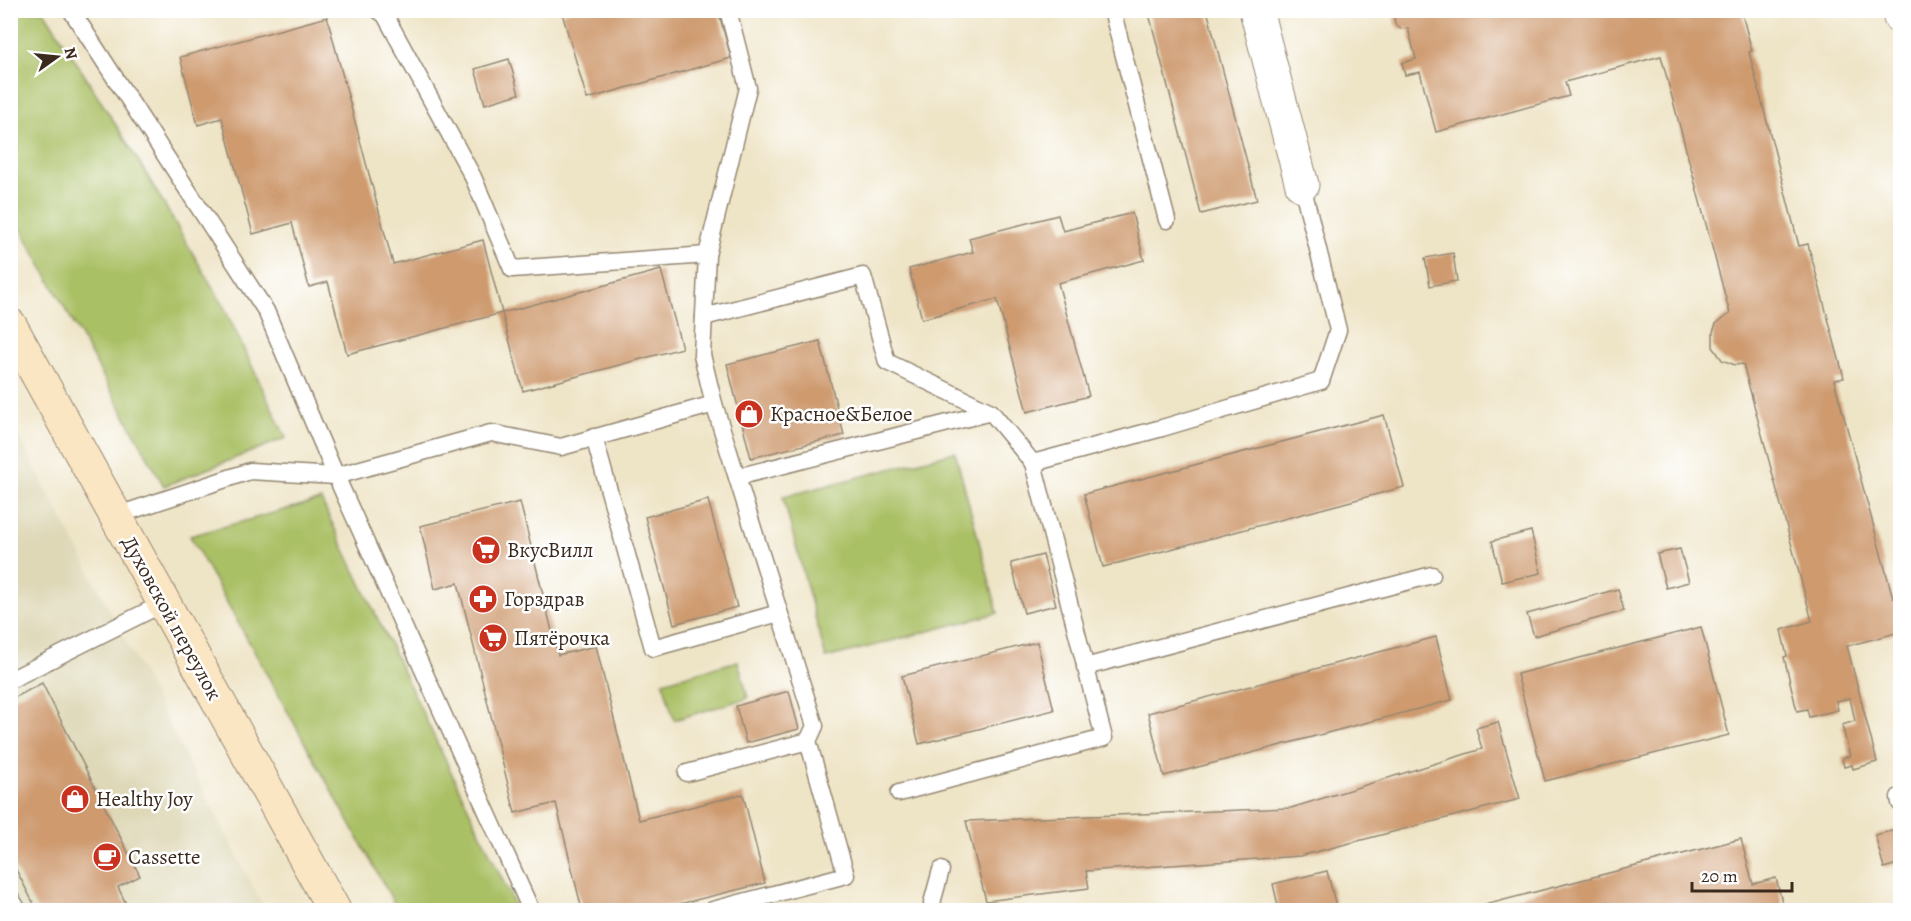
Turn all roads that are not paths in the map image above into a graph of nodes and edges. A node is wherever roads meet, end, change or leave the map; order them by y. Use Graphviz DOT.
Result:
graph roads {
  1 [pos="71,10"];
  2 [pos="378,10"];
  3 [pos="729,10"];
  4 [pos="1112,10"];
  5 [pos="1256,10"];
  6 [pos="1899,10"];
  7 [pos="1900,16"];
  8 [pos="1302,185"];
  9 [pos="1167,220"];
  10 [pos="707,255"];
  11 [pos="704,317"];
  12 [pos="15,345"];
  13 [pos="714,404"];
  14 [pos="991,412"];
  15 [pos="594,438"];
  16 [pos="1033,463"];
  17 [pos="336,476"];
  18 [pos="737,477"];
  19 [pos="115,516"];
  20 [pos="1432,575"];
  21 [pos="164,603"];
  22 [pos="779,613"];
  23 [pos="1085,667"];
  24 [pos="10,680"];
  25 [pos="808,741"];
  26 [pos="687,773"];
  27 [pos="899,793"];
  28 [pos="1900,797"];
  29 [pos="1900,803"];
  30 [pos="941,870"];
  31 [pos="10,897"];
  32 [pos="18,910"];
  33 [pos="334,910"];
  34 [pos="531,910"];
  35 [pos="713,910"];
  36 [pos="935,910"];
  1 -- 17 [label="lane"];
  2 -- 10 [label="lane"];
  3 -- 10 [label="lane"];
  4 -- 9 [label="lane"];
  5 -- 8 [label="street"];
  6 -- 7 [label="street"];
  8 -- 16 [label="lane"];
  10 -- 11 [label="lane"];
  11 -- 13 [label="lane"];
  11 -- 14 [label="lane"];
  12 -- 19 [label="street, Духовской переулок"];
  13 -- 15 [label="lane"];
  13 -- 18 [label="lane"];
  14 -- 16 [label="lane"];
  14 -- 18 [label="lane"];
  15 -- 17 [label="lane"];
  15 -- 22 [label="lane"];
  16 -- 23 [label="lane"];
  17 -- 19 [label="lane"];
  17 -- 34 [label="lane"];
  18 -- 22 [label="lane"];
  19 -- 21 [label="street, Духовской переулок"];
  20 -- 23 [label="lane"];
  21 -- 24 [label="lane"];
  21 -- 33 [label="street, Духовской переулок"];
  22 -- 25 [label="lane"];
  23 -- 27 [label="lane"];
  25 -- 26 [label="lane"];
  25 -- 35 [label="lane"];
  28 -- 29 [label="lane"];
  30 -- 36 [label="lane"];
  31 -- 32 [label="lane"];
}
